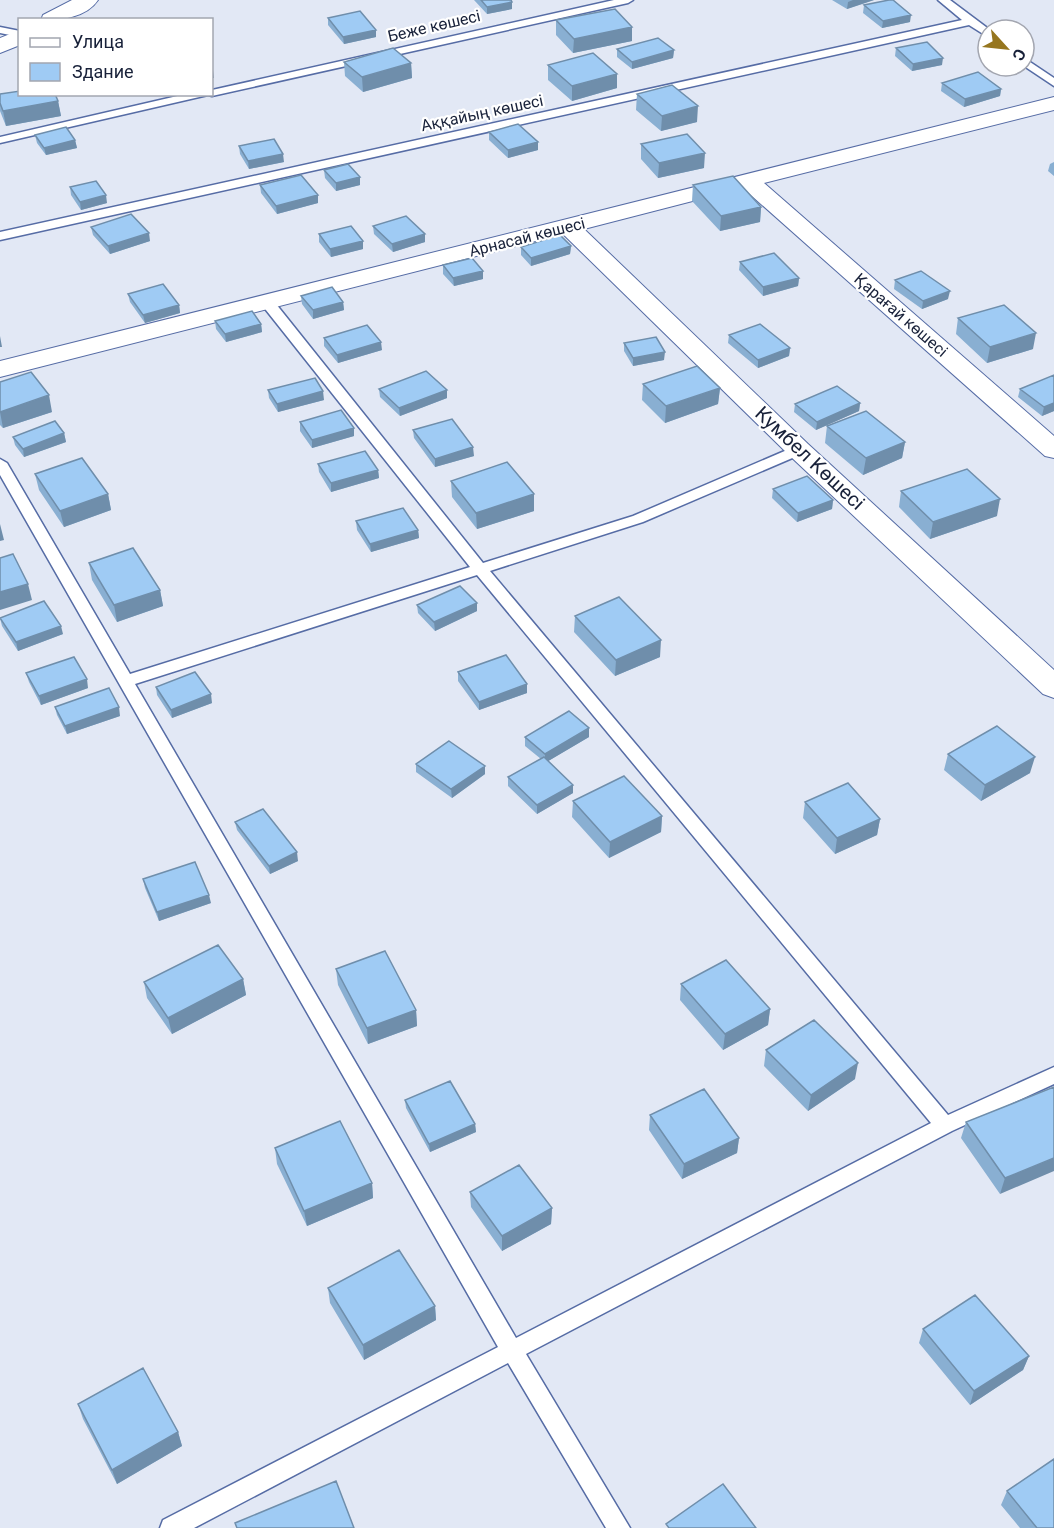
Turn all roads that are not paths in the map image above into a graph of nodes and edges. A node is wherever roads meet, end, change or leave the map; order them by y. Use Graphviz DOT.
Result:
graph roads {
  1 [pos="88,0"];
  2 [pos="628,0"];
  3 [pos="943,0"];
  4 [pos="55,18"];
  5 [pos="971,21"];
  6 [pos="976,25"];
  7 [pos="0,30"];
  8 [pos="18,34"];
  9 [pos="18,36"];
  10 [pos="0,46"];
  11 [pos="1036,70"];
  12 [pos="1054,83"];
  13 [pos="213,93"];
  14 [pos="194,96"];
  15 [pos="1054,103"];
  16 [pos="0,140"];
  17 [pos="748,181"];
  18 [pos="568,226"];
  19 [pos="0,236"];
  20 [pos="267,302"];
  21 [pos="0,369"];
  22 [pos="799,450"];
  23 [pos="1054,450"];
  24 [pos="0,464"];
  25 [pos="480,569"];
  26 [pos="126,681"];
  27 [pos="1054,687"];
  28 [pos="1054,1076"];
  29 [pos="945,1125"];
  30 [pos="512,1351"];
  31 [pos="179,1526"];
  32 [pos="619,1528"];
  1 -- 4 [label="street"];
  2 -- 13 [label="lane, Беже көшесі"];
  3 -- 5 [label="lane"];
  5 -- 6 [label="lane"];
  5 -- 19 [label="lane, Аққайың көшесі"];
  7 -- 8 [label="lane"];
  9 -- 10 [label="street"];
  11 -- 12 [label="lane"];
  14 -- 16 [label="lane"];
  15 -- 17 [label="street, Арнасай көшесі"];
  17 -- 18 [label="street, Арнасай көшесі"];
  17 -- 23 [label="street, Қарағай көшесі"];
  18 -- 20 [label="street, Арнасай көшесі"];
  18 -- 22 [label="street, Кумбел Kөшесі"];
  20 -- 21 [label="street, Арнасай көшесі"];
  20 -- 25 [label="lane"];
  22 -- 25 [label="lane"];
  22 -- 27 [label="street, Кумбел Kөшесі"];
  24 -- 26 [label="lane"];
  25 -- 26 [label="lane"];
  25 -- 29 [label="lane"];
  26 -- 30 [label="lane"];
  28 -- 29 [label="lane"];
  29 -- 30 [label="lane"];
  30 -- 31 [label="lane"];
  30 -- 32 [label="lane"];
}
